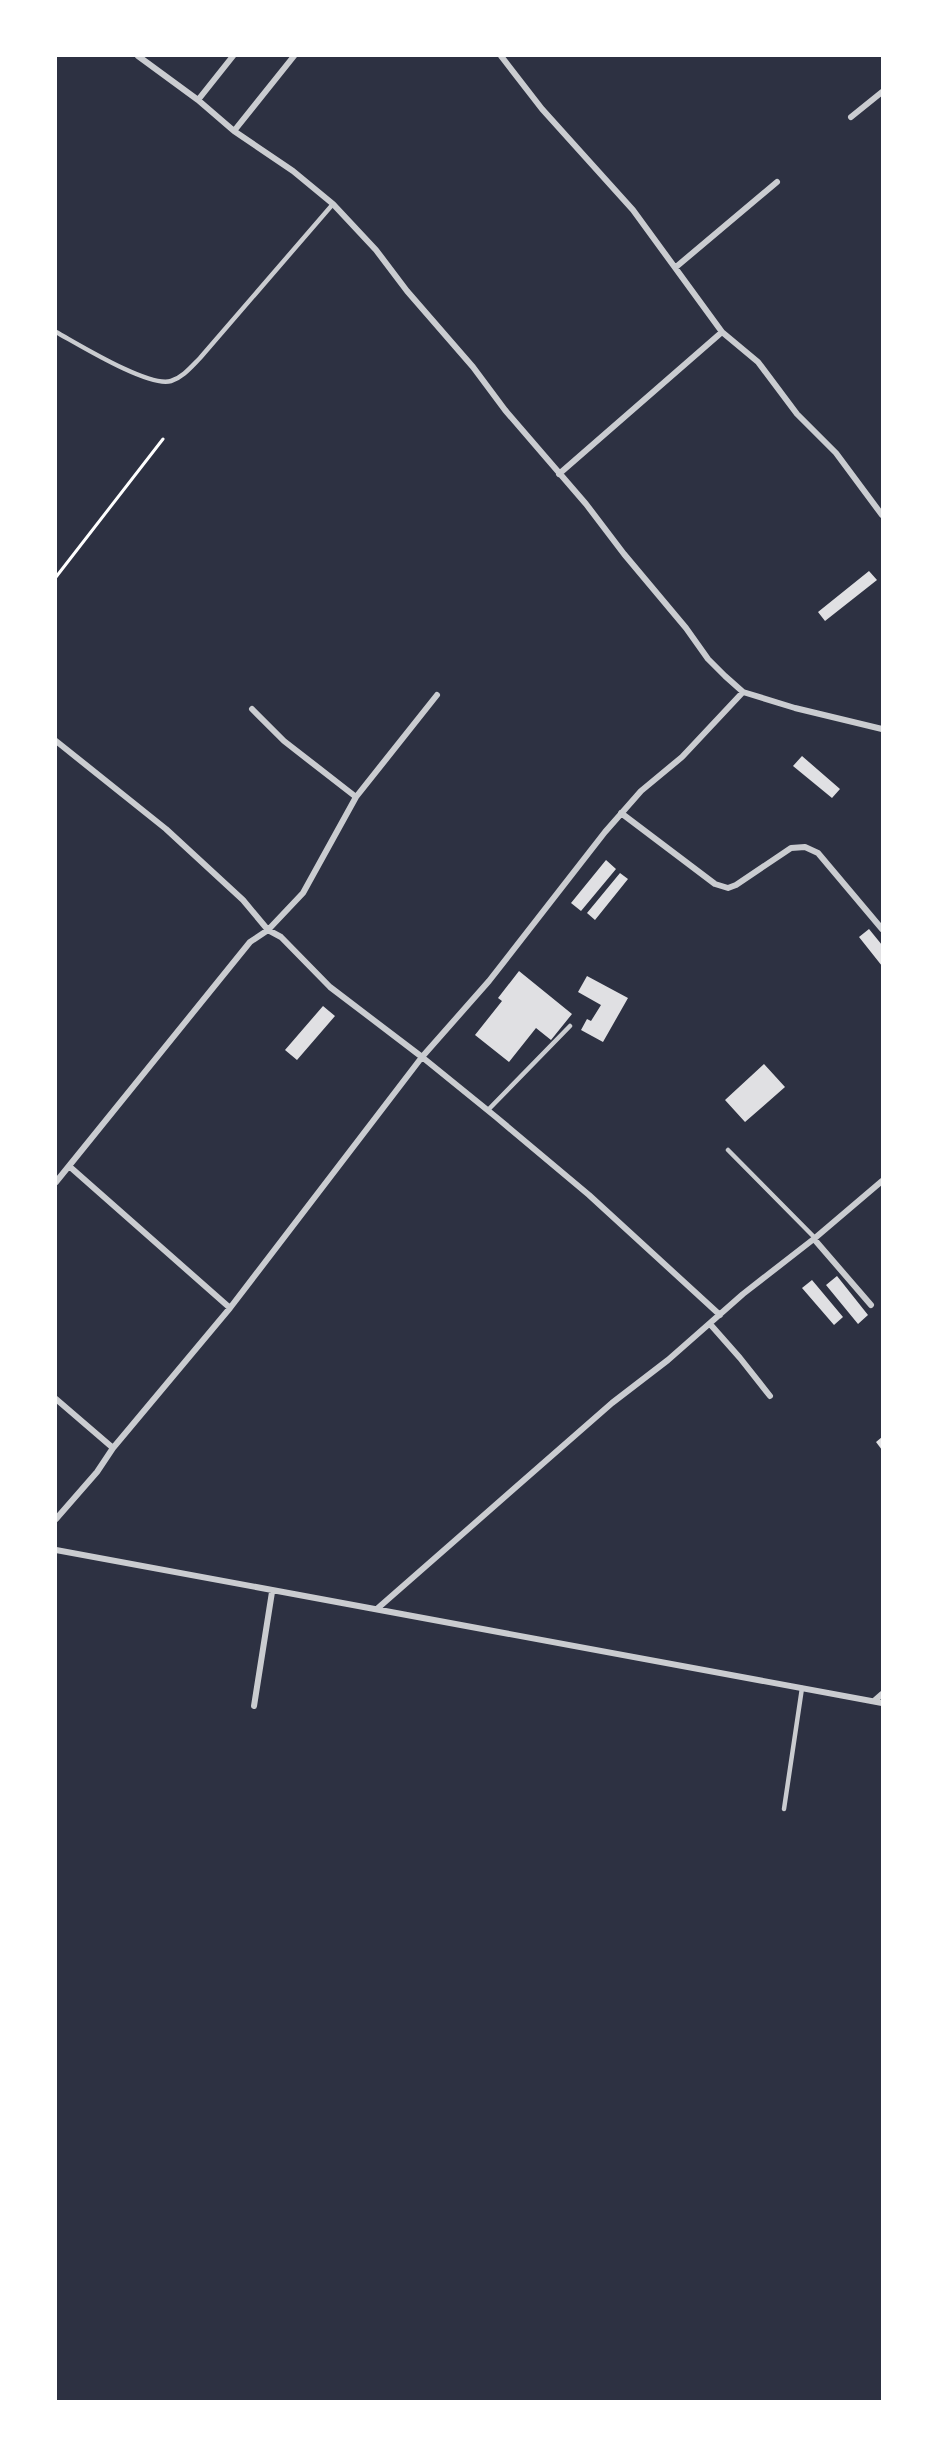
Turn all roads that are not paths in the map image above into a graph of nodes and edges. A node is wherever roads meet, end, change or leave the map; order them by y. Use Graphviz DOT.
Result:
graph roads {
  1 [pos="138,56"];
  2 [pos="233,56"];
  3 [pos="294,56"];
  4 [pos="501,56"];
  5 [pos="882,92"];
  6 [pos="198,100"];
  7 [pos="851,117"];
  8 [pos="234,131"];
  9 [pos="777,182"];
  10 [pos="333,204"];
  11 [pos="676,267"];
  12 [pos="56,332"];
  13 [pos="722,332"];
  14 [pos="559,474"];
  15 [pos="882,515"];
  16 [pos="743,692"];
  17 [pos="437,695"];
  18 [pos="252,709"];
  19 [pos="882,729"];
  20 [pos="56,741"];
  21 [pos="356,797"];
  22 [pos="621,813"];
  23 [pos="882,929"];
  24 [pos="268,930"];
  25 [pos="570,1026"];
  26 [pos="422,1057"];
  27 [pos="488,1110"];
  28 [pos="728,1150"];
  29 [pos="69,1166"];
  30 [pos="882,1181"];
  31 [pos="56,1182"];
  32 [pos="814,1239"];
  33 [pos="870,1305"];
  34 [pos="230,1308"];
  35 [pos="720,1315"];
  36 [pos="710,1324"];
  37 [pos="770,1396"];
  38 [pos="56,1399"];
  39 [pos="113,1448"];
  40 [pos="56,1519"];
  41 [pos="56,1550"];
  42 [pos="272,1592"];
  43 [pos="378,1608"];
  44 [pos="802,1688"];
  45 [pos="882,1694"];
  46 [pos="874,1701"];
  47 [pos="882,1703"];
  48 [pos="254,1706"];
  49 [pos="784,1809"];
  1 -- 6 [label="street"];
  2 -- 6 [label="street"];
  3 -- 8 [label="street"];
  4 -- 11 [label="street"];
  5 -- 7 [label="street"];
  6 -- 8 [label="street"];
  8 -- 10 [label="street"];
  9 -- 11 [label="street"];
  10 -- 12 [label="lane"];
  10 -- 14 [label="street"];
  11 -- 13 [label="street"];
  13 -- 14 [label="street"];
  13 -- 15 [label="street"];
  14 -- 16 [label="street"];
  16 -- 19 [label="street"];
  16 -- 22 [label="street"];
  17 -- 21 [label="street"];
  18 -- 21 [label="street"];
  20 -- 24 [label="street"];
  21 -- 24 [label="street"];
  22 -- 23 [label="street"];
  22 -- 26 [label="street"];
  24 -- 26 [label="street"];
  24 -- 29 [label="street"];
  25 -- 27 [label="lane"];
  26 -- 27 [label="street"];
  26 -- 34 [label="street"];
  27 -- 35 [label="street"];
  28 -- 32 [label="lane"];
  29 -- 31 [label="street"];
  29 -- 34 [label="street"];
  30 -- 32 [label="street"];
  32 -- 33 [label="street"];
  32 -- 35 [label="street"];
  34 -- 39 [label="street"];
  35 -- 36 [label="street"];
  36 -- 37 [label="street"];
  36 -- 43 [label="street"];
  38 -- 39 [label="street"];
  39 -- 40 [label="street"];
  41 -- 42 [label="street"];
  42 -- 43 [label="street"];
  42 -- 48 [label="street"];
  43 -- 44 [label="street"];
  44 -- 46 [label="street"];
  44 -- 49 [label="lane"];
  45 -- 46 [label="street"];
  46 -- 47 [label="street"];
}
